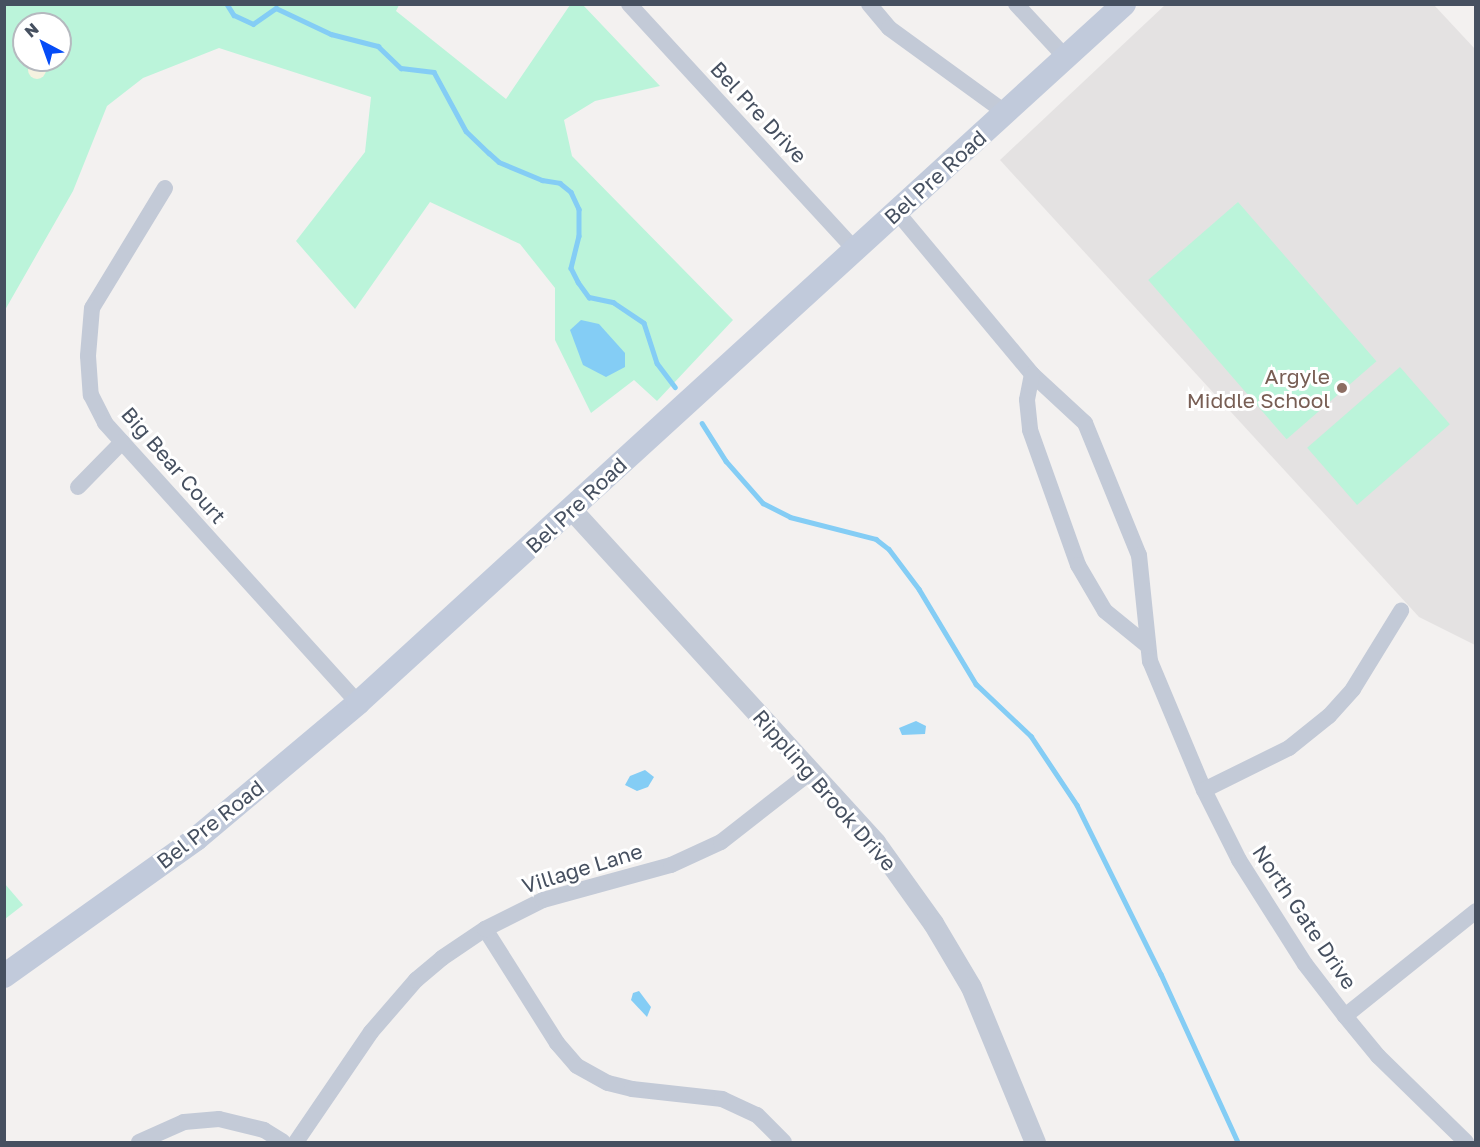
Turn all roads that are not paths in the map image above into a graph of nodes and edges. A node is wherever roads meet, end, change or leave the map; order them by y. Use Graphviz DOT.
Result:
graph roads {
  1 [pos="629,4"];
  2 [pos="869,4"];
  3 [pos="1016,4"];
  4 [pos="1124,4"];
  5 [pos="1066,58"];
  6 [pos="1006,113"];
  7 [pos="165,188"];
  8 [pos="897,212"];
  9 [pos="855,250"];
  10 [pos="1032,374"];
  11 [pos="122,442"];
  12 [pos="78,487"];
  13 [pos="571,509"];
  14 [pos="1401,611"];
  15 [pos="1148,646"];
  16 [pos="358,703"];
  17 [pos="812,771"];
  18 [pos="1204,790"];
  19 [pos="1476,910"];
  20 [pos="485,929"];
  21 [pos="4,976"];
  22 [pos="1345,1016"];
  23 [pos="139,1143"];
  24 [pos="283,1143"];
  25 [pos="296,1143"];
  26 [pos="784,1143"];
  27 [pos="1035,1143"];
  28 [pos="1466,1143"];
  1 -- 9 [label="street, Bel Pre Drive"];
  2 -- 6 [label="street"];
  3 -- 5 [label="street"];
  4 -- 5 [label="main road, Bel Pre Road"];
  5 -- 6 [label="main road, Bel Pre Road"];
  6 -- 8 [label="main road, Bel Pre Road"];
  7 -- 11 [label="street, Big Bear Court"];
  8 -- 9 [label="main road, Bel Pre Road"];
  8 -- 10 [label="street, North Gate Drive"];
  9 -- 13 [label="main road, Bel Pre Road"];
  10 -- 15 [label="street, North Gate Drive"];
  10 -- 15 [label="street"];
  11 -- 12 [label="street"];
  11 -- 16 [label="street, Big Bear Court"];
  13 -- 16 [label="main road, Bel Pre Road"];
  13 -- 17 [label="street, Rippling Brook Drive"];
  14 -- 18 [label="street"];
  15 -- 18 [label="street, North Gate Drive"];
  16 -- 21 [label="main road, Bel Pre Road"];
  17 -- 20 [label="street, Village Lane"];
  17 -- 27 [label="street, Rippling Brook Drive"];
  18 -- 22 [label="street, North Gate Drive"];
  19 -- 22 [label="street"];
  20 -- 25 [label="street, Village Lane"];
  20 -- 26 [label="street"];
  22 -- 28 [label="street, North Gate Drive"];
  23 -- 24 [label="street"];
}
